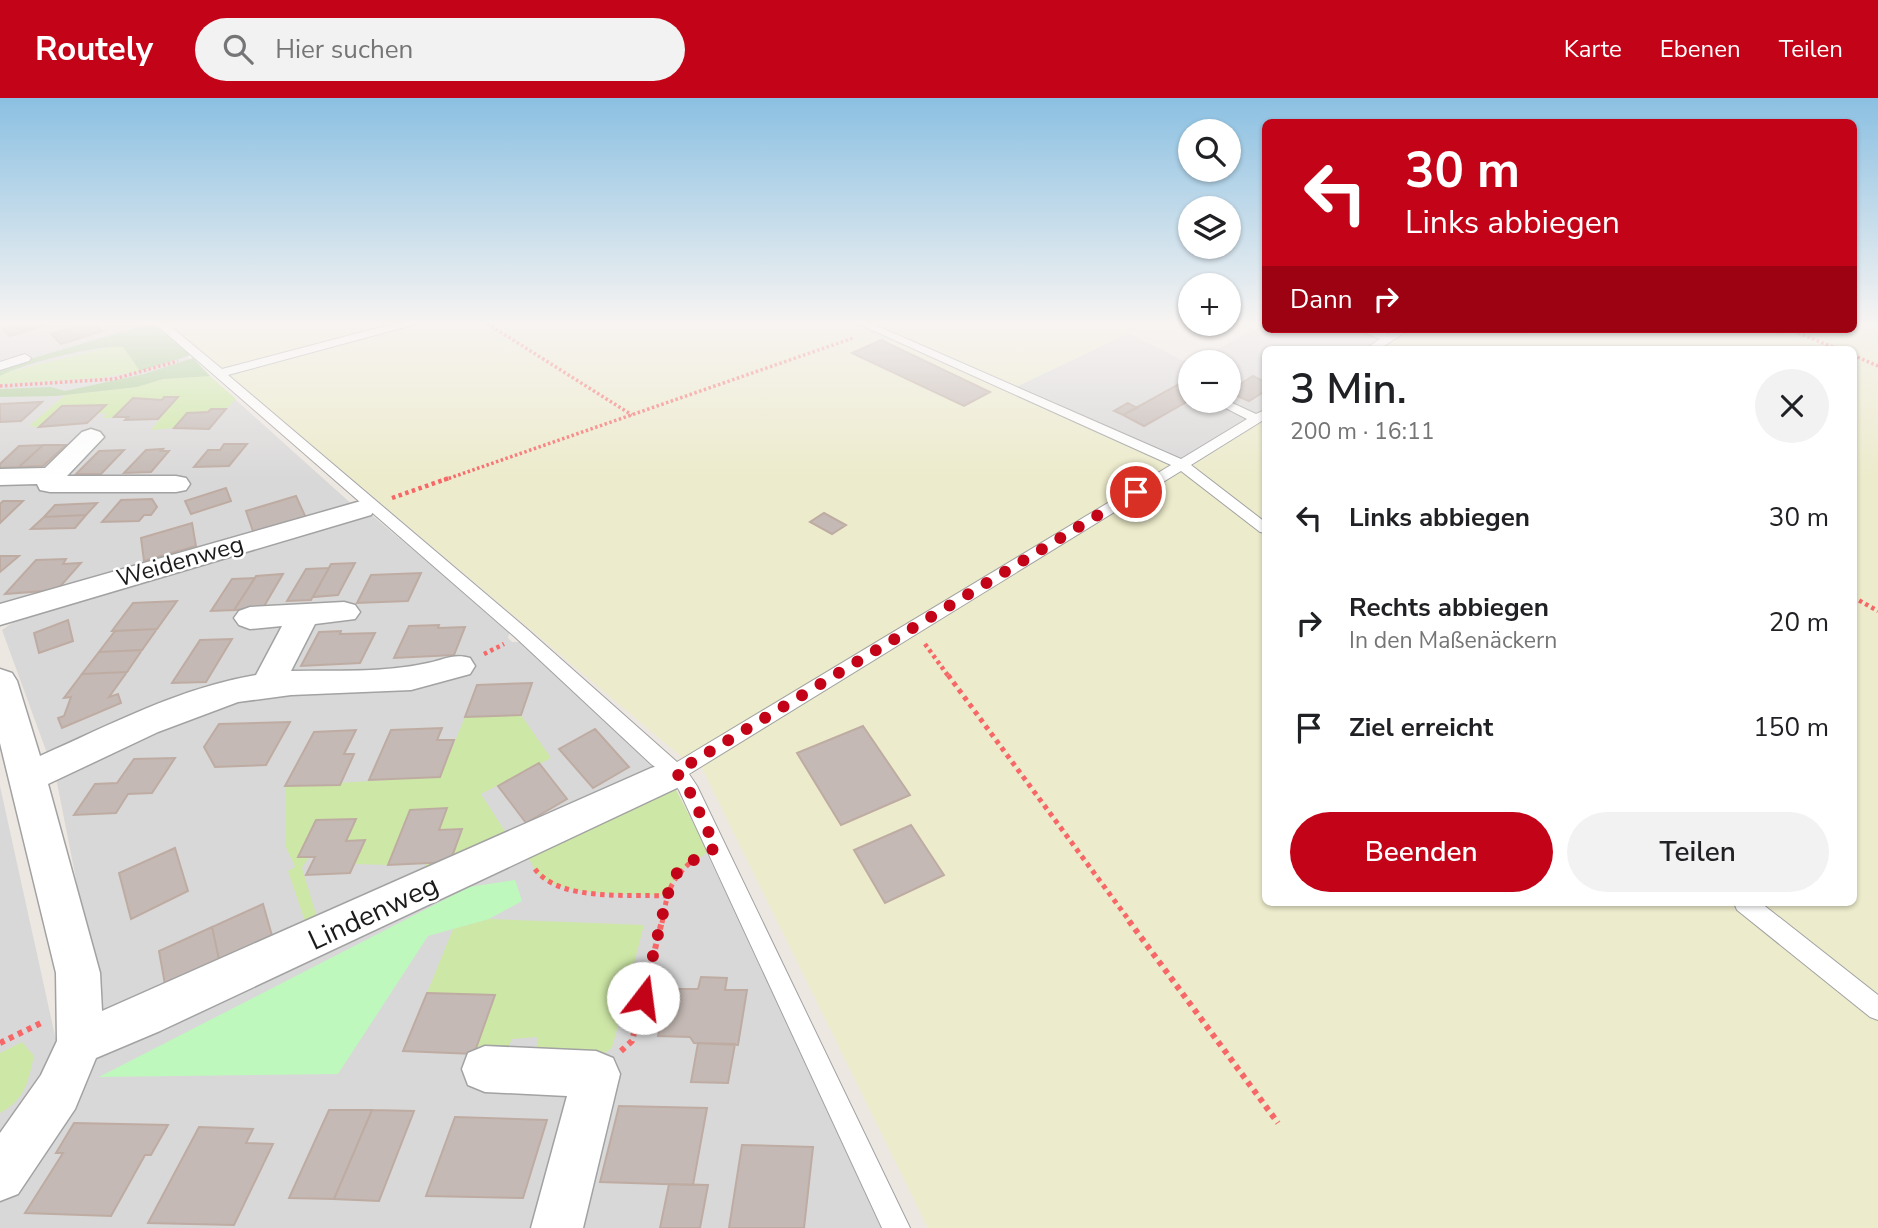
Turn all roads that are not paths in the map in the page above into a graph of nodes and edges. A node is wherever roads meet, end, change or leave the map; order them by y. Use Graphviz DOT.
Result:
graph roads {
  1 [pos="223,374"];
  2 [pos="977,374"];
  3 [pos="1241,409"];
  4 [pos="1261,416"];
  5 [pos="91,437"];
  6 [pos="1181,464"];
  7 [pos="52,476"];
  8 [pos="0,477"];
  9 [pos="176,484"];
  10 [pos="366,507"];
  11 [pos="1262,527"];
  12 [pos="344,612"];
  13 [pos="0,615"];
  14 [pos="301,615"];
  15 [pos="250,618"];
  16 [pos="458,666"];
  17 [pos="0,681"];
  18 [pos="267,685"];
  19 [pos="670,775"];
  20 [pos="29,777"];
  21 [pos="1749,906"];
  22 [pos="1878,1009"];
  23 [pos="80,1042"];
  24 [pos="485,1069"];
  25 [pos="0,1176"];
  26 [pos="557,1228"];
  27 [pos="897,1228"];
  1 -- 10 [label="lane"];
  2 -- 6 [label="lane"];
  3 -- 4 [label="lane"];
  4 -- 6 [label="lane"];
  5 -- 7 [label="street"];
  6 -- 11 [label="lane"];
  6 -- 19 [label="lane"];
  7 -- 8 [label="street"];
  7 -- 9 [label="street"];
  10 -- 13 [label="street, Weidenweg"];
  10 -- 19 [label="lane"];
  12 -- 14 [label="street"];
  14 -- 15 [label="street"];
  14 -- 18 [label="street"];
  16 -- 18 [label="street"];
  17 -- 20 [label="street"];
  18 -- 20 [label="street"];
  19 -- 23 [label="street, Lindenweg"];
  19 -- 27 [label="lane"];
  20 -- 23 [label="street"];
  21 -- 22 [label="lane"];
  23 -- 25 [label="street"];
  24 -- 26 [label="street"];
}
